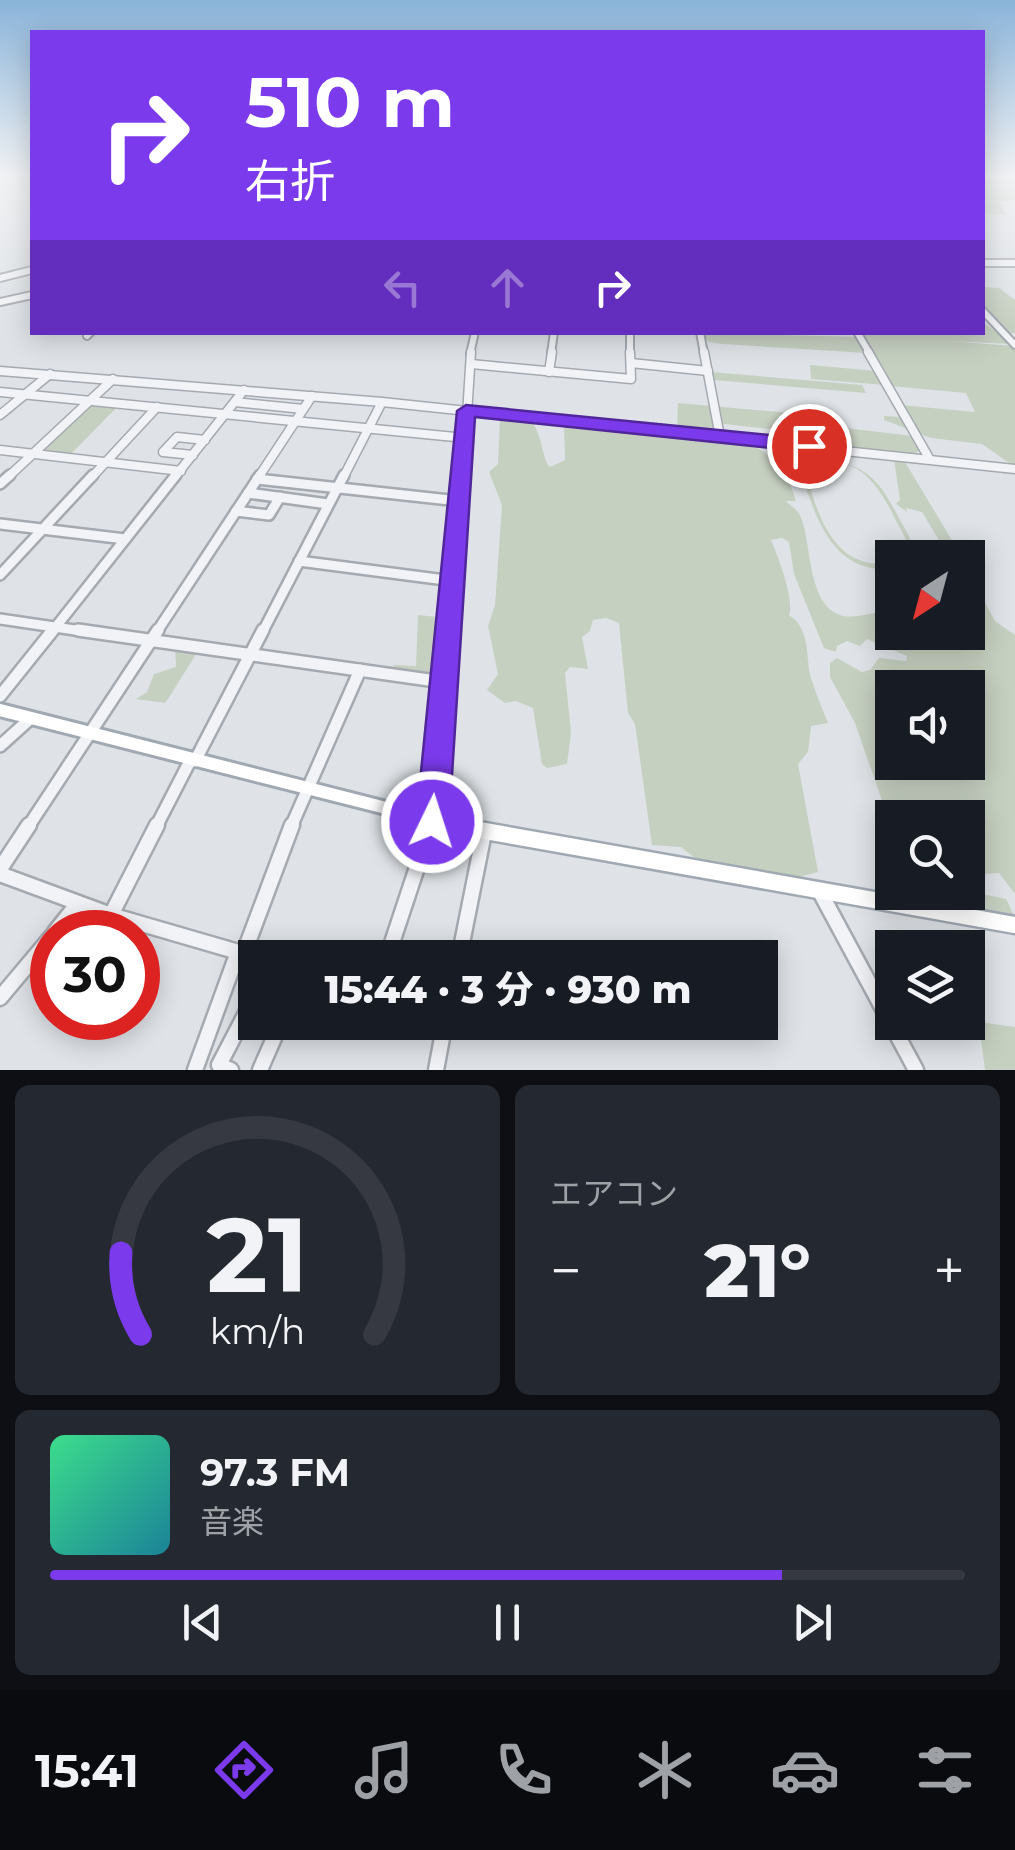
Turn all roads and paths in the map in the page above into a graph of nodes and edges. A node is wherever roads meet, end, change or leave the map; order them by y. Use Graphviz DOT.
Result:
graph roads {
  1 [pos="985,263"];
  2 [pos="1014,263"];
  3 [pos="30,270"];
  4 [pos="0,278"];
  5 [pos="30,295"];
  6 [pos="0,302"];
  7 [pos="985,313"];
  8 [pos="475,335"];
  9 [pos="554,335"];
  10 [pos="630,335"];
  11 [pos="701,335"];
  12 [pos="859,335"];
  13 [pos="1015,345"];
  14 [pos="630,363"];
  15 [pos="471,364"];
  16 [pos="0,371"];
  17 [pos="708,371"];
  18 [pos="549,372"];
  19 [pos="50,374"];
  20 [pos="113,379"];
  21 [pos="244,390"];
  22 [pos="0,392"];
  23 [pos="26,394"];
  24 [pos="312,396"];
  25 [pos="90,401"];
  26 [pos="235,402"];
  27 [pos="382,402"];
  28 [pos="157,407"];
  29 [pos="303,409"];
  30 [pos="466,411"];
  31 [pos="226,414"];
  32 [pos="0,415"];
  33 [pos="296,421"];
  34 [pos="368,428"];
  35 [pos="720,437"];
  36 [pos="464,438"];
  37 [pos="204,440"];
  38 [pos="0,450"];
  39 [pos="33,454"];
  40 [pos="193,455"];
  41 [pos="929,458"];
  42 [pos="106,462"];
  43 [pos="1015,469"];
  44 [pos="180,470"];
  45 [pos="257,480"];
  46 [pos="0,484"];
  47 [pos="336,488"];
  48 [pos="248,493"];
  49 [pos="280,497"];
  50 [pos="459,501"];
  51 [pos="328,504"];
  52 [pos="236,511"];
  53 [pos="0,524"];
  54 [pos="42,530"];
  55 [pos="125,539"];
  56 [pos="300,561"];
  57 [pos="0,575"];
  58 [pos="453,581"];
  59 [pos="0,619"];
  60 [pos="56,626"];
  61 [pos="151,640"];
  62 [pos="251,654"];
  63 [pos="360,670"];
  64 [pos="443,682"];
  65 [pos="0,696"];
  66 [pos="0,710"];
  67 [pos="31,718"];
  68 [pos="89,733"];
  69 [pos="0,746"];
  70 [pos="193,760"];
  71 [pos="305,789"];
  72 [pos="432,822"];
  73 [pos="484,834"];
  74 [pos="0,872"];
  75 [pos="820,892"];
  76 [pos="78,904"];
  77 [pos="73,910"];
  78 [pos="95,910"];
  79 [pos="113,910"];
  80 [pos="1015,924"];
  81 [pos="160,929"];
  82 [pos="252,940"];
  83 [pos="393,940"];
  84 [pos="462,940"];
  85 [pos="238,951"];
  86 [pos="30,962"];
  87 [pos="238,974"];
  88 [pos="0,998"];
  89 [pos="238,1036"];
  90 [pos="273,1040"];
  91 [pos="442,1040"];
  92 [pos="197,1064"];
  93 [pos="225,1067"];
  94 [pos="260,1070"];
  95 [pos="436,1070"];
  96 [pos="916,1070"];
  1 -- 2 [label="street"];
  3 -- 4 [label="street"];
  5 -- 6 [label="street"];
  7 -- 13 [label="street"];
  8 -- 15 [label="street"];
  9 -- 18 [label="street"];
  10 -- 14 [label="street"];
  11 -- 17 [label="street"];
  12 -- 41 [label="street"];
  14 -- 17 [label="street"];
  14 -- 18 [label="street"];
  15 -- 18 [label="street"];
  15 -- 30 [label="street"];
  16 -- 19 [label="street"];
  17 -- 35 [label="street"];
  19 -- 20 [label="street"];
  19 -- 23 [label="street"];
  20 -- 21 [label="street"];
  20 -- 25 [label="street"];
  21 -- 24 [label="street"];
  21 -- 26 [label="street"];
  22 -- 23 [label="street"];
  23 -- 25 [label="street"];
  23 -- 32 [label="street"];
  24 -- 27 [label="street"];
  24 -- 29 [label="street"];
  25 -- 28 [label="street"];
  25 -- 39 [label="street"];
  26 -- 29 [label="street"];
  26 -- 31 [label="street"];
  27 -- 30 [label="street"];
  27 -- 34 [label="street"];
  28 -- 31 [label="street"];
  28 -- 42 [label="street"];
  29 -- 33 [label="street"];
  30 -- 35 [label="street"];
  30 -- 36 [label="street"];
  31 -- 33 [label="street"];
  31 -- 37 [label="street"];
  33 -- 34 [label="street"];
  33 -- 45 [label="street"];
  34 -- 36 [label="street"];
  34 -- 47 [label="street"];
  35 -- 41 [label="street"];
  36 -- 50 [label="street"];
  37 -- 40 [label="street"];
  37 -- 40 [label="street"];
  38 -- 39 [label="street"];
  39 -- 42 [label="street"];
  39 -- 46 [label="street"];
  40 -- 44 [label="street"];
  41 -- 43 [label="street"];
  42 -- 44 [label="street"];
  42 -- 54 [label="street"];
  44 -- 55 [label="street"];
  45 -- 47 [label="street"];
  45 -- 48 [label="street"];
  47 -- 50 [label="street"];
  47 -- 51 [label="street"];
  48 -- 49 [label="street"];
  48 -- 52 [label="street"];
  49 -- 51 [label="street"];
  49 -- 52 [label="street"];
  50 -- 58 [label="street"];
  51 -- 56 [label="street"];
  52 -- 61 [label="street"];
  53 -- 54 [label="street"];
  54 -- 55 [label="street"];
  54 -- 57 [label="street"];
  55 -- 60 [label="street"];
  56 -- 58 [label="street"];
  56 -- 62 [label="street"];
  58 -- 64 [label="street"];
  59 -- 60 [label="street"];
  60 -- 61 [label="street"];
  60 -- 65 [label="street"];
  61 -- 62 [label="street"];
  61 -- 68 [label="street"];
  62 -- 63 [label="street"];
  62 -- 70 [label="street"];
  63 -- 64 [label="street"];
  63 -- 71 [label="street"];
  64 -- 72 [label="street"];
  66 -- 67 [label="main road"];
  67 -- 68 [label="main road"];
  67 -- 69 [label="street"];
  68 -- 70 [label="main road"];
  68 -- 74 [label="street"];
  70 -- 71 [label="main road"];
  70 -- 79 [label="street"];
  71 -- 72 [label="main road"];
  71 -- 82 [label="street"];
  72 -- 73 [label="main road"];
  72 -- 83 [label="street"];
  73 -- 75 [label="main road"];
  73 -- 84 [label="street"];
  74 -- 76 [label="street"];
  75 -- 80 [label="main road"];
  75 -- 96 [label="street"];
  76 -- 77 [label="street"];
  76 -- 78 [label="street"];
  81 -- 85 [label="street"];
  86 -- 88 [label="street"];
  87 -- 92 [label="street"];
  89 -- 93 [label="street"];
  90 -- 94 [label="street"];
  91 -- 95 [label="street"];
  92 -- 93 [label="street"];
}
